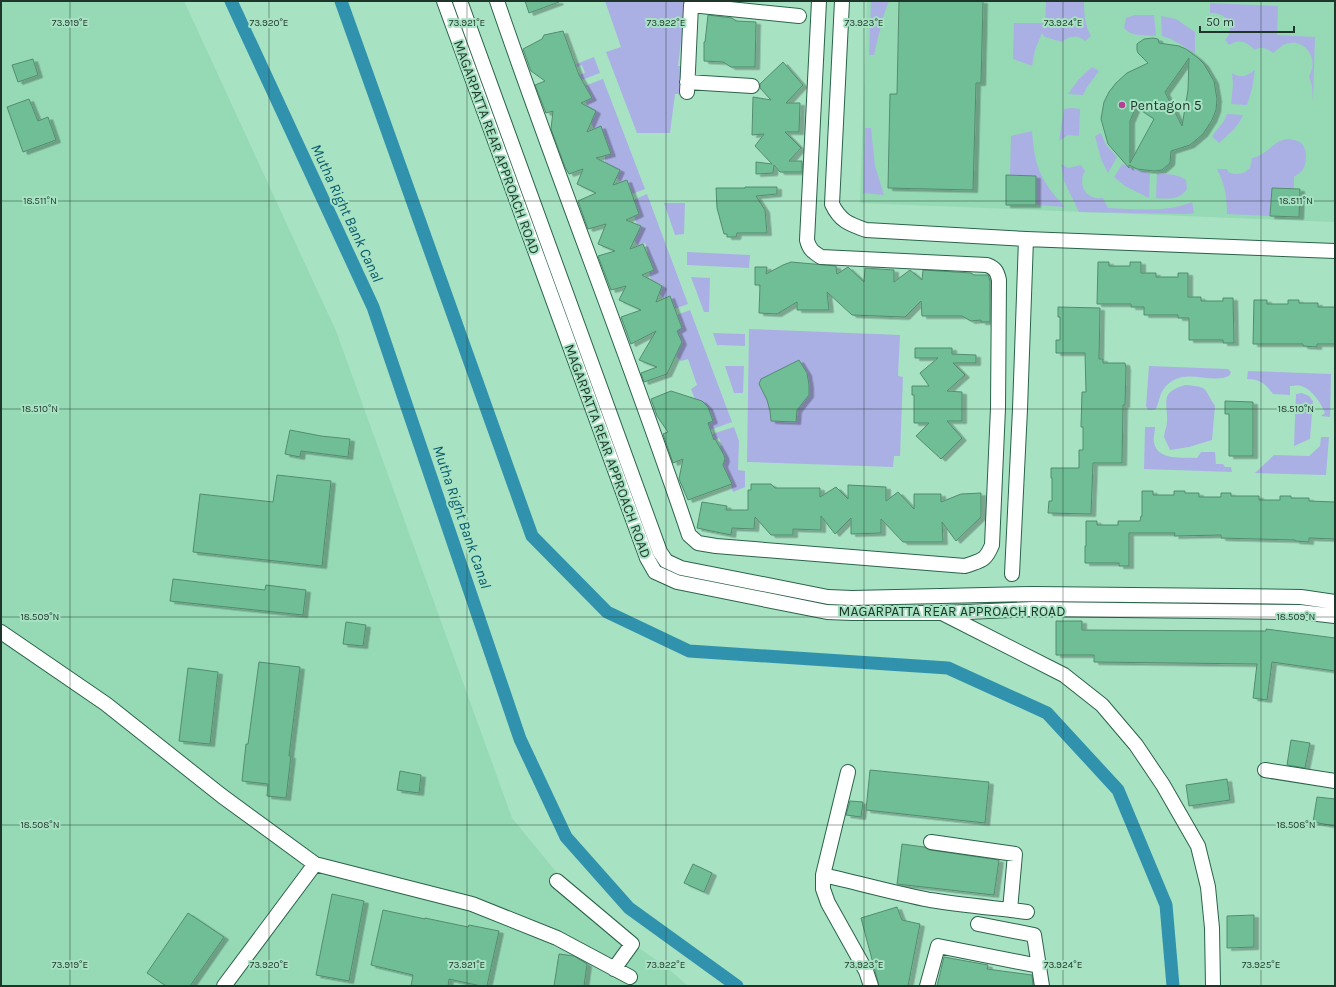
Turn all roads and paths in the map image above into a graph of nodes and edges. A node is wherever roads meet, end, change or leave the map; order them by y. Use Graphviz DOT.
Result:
graph roads {
  1 [pos="444,1"];
  2 [pos="460,1"];
  3 [pos="497,1"];
  4 [pos="819,1"];
  5 [pos="842,1"];
  6 [pos="799,16"];
  7 [pos="818,23"];
  8 [pos="841,24"];
  9 [pos="752,86"];
  10 [pos="1026,238"];
  11 [pos="1335,251"];
  12 [pos="998,408"];
  13 [pos="1020,409"];
  14 [pos="1012,574"];
  15 [pos="926,596"];
  16 [pos="1335,602"];
  17 [pos="944,613"];
  18 [pos="1335,616"];
  19 [pos="1,632"];
  20 [pos="1265,770"];
  21 [pos="848,772"];
  22 [pos="1335,781"];
  23 [pos="931,842"];
  24 [pos="315,864"];
  25 [pos="823,875"];
  26 [pos="557,881"];
  27 [pos="1010,910"];
  28 [pos="1027,912"];
  29 [pos="978,924"];
  30 [pos="1039,966"];
  31 [pos="614,969"];
  32 [pos="630,977"];
  33 [pos="224,986"];
  34 [pos="872,986"];
  35 [pos="927,986"];
  36 [pos="1042,986"];
  37 [pos="1213,986"];
  1 -- 17 [label="street, MAGARPATTA REAR APPROACH ROAD"];
  2 -- 15 [label="street, MAGARPATTA REAR APPROACH ROAD"];
  3 -- 12 [label="street"];
  4 -- 7 [label="street"];
  5 -- 8 [label="street"];
  6 -- 9 [label="street"];
  7 -- 8 [label="street"];
  7 -- 12 [label="street"];
  8 -- 10 [label="street"];
  10 -- 11 [label="street"];
  10 -- 13 [label="street"];
  12 -- 13 [label="street"];
  13 -- 14 [label="street"];
  15 -- 16 [label="street, MAGARPATTA REAR APPROACH ROAD"];
  15 -- 17 [label="street"];
  17 -- 18 [label="street, MAGARPATTA REAR APPROACH ROAD"];
  17 -- 37 [label="street"];
  19 -- 24 [label="street"];
  20 -- 22 [label="street"];
  21 -- 25 [label="street"];
  23 -- 27 [label="street"];
  24 -- 31 [label="street"];
  24 -- 33 [label="street"];
  25 -- 27 [label="street"];
  25 -- 34 [label="street"];
  26 -- 31 [label="street"];
  27 -- 28 [label="street"];
  29 -- 30 [label="street"];
  30 -- 35 [label="street"];
  30 -- 36 [label="street"];
  31 -- 32 [label="street"];
}
